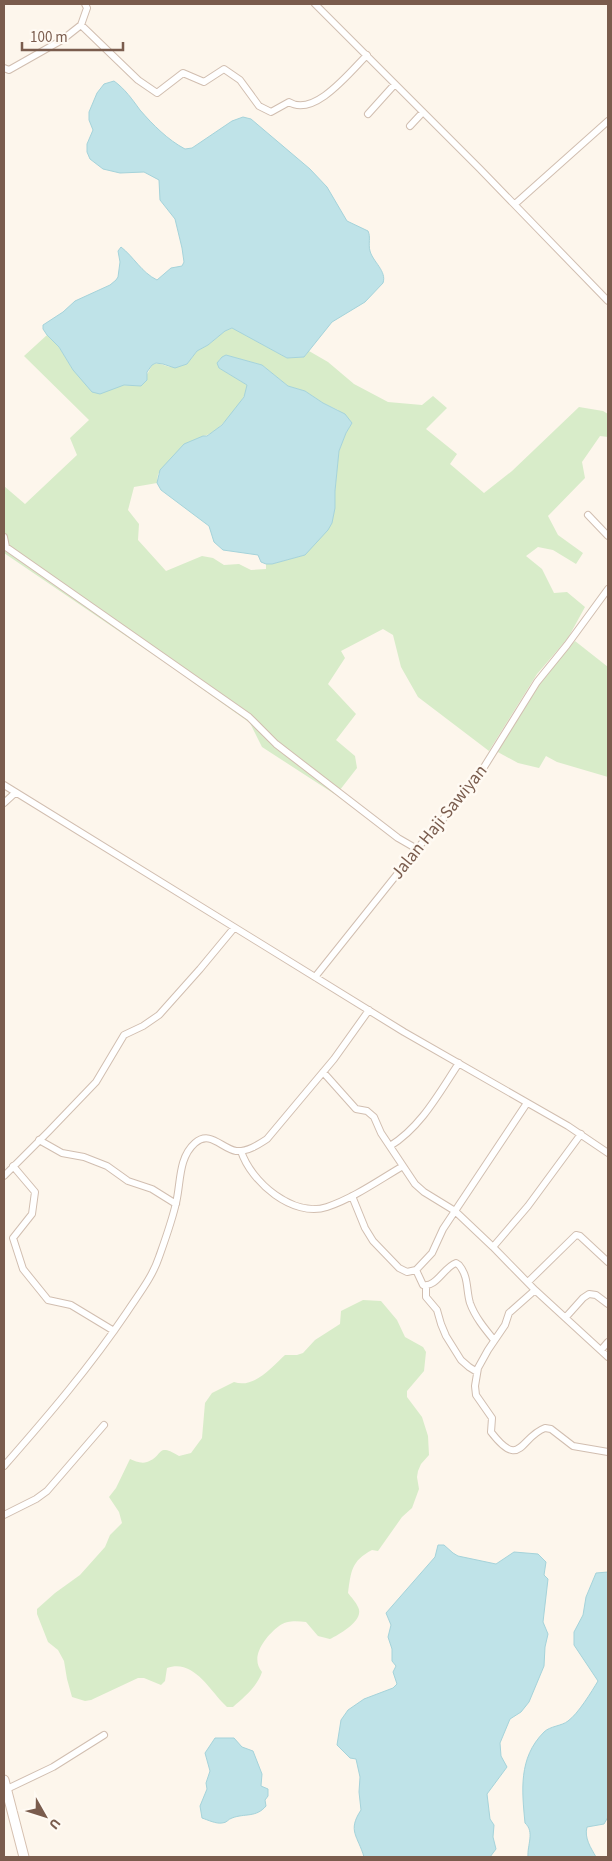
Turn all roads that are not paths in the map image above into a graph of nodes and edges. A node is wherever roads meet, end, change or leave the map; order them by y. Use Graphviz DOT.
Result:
graph roads {
  1 [pos="85,4"];
  2 [pos="315,4"];
  3 [pos="81,25"];
  4 [pos="367,56"];
  5 [pos="4,68"];
  6 [pos="395,84"];
  7 [pos="423,112"];
  8 [pos="368,114"];
  9 [pos="608,122"];
  10 [pos="410,126"];
  11 [pos="515,204"];
  12 [pos="608,301"];
  13 [pos="588,514"];
  14 [pos="608,536"];
  15 [pos="4,537"];
  16 [pos="5,548"];
  17 [pos="608,589"];
  18 [pos="4,785"];
  19 [pos="15,793"];
  20 [pos="4,803"];
  21 [pos="417,849"];
  22 [pos="234,928"];
  23 [pos="315,977"];
  24 [pos="369,1010"];
  25 [pos="458,1063"];
  26 [pos="323,1072"];
  27 [pos="527,1103"];
  28 [pos="581,1134"];
  29 [pos="39,1140"];
  30 [pos="390,1146"];
  31 [pos="241,1151"];
  32 [pos="608,1153"];
  33 [pos="13,1166"];
  34 [pos="402,1166"];
  35 [pos="4,1176"];
  36 [pos="352,1196"];
  37 [pos="176,1204"];
  38 [pos="455,1212"];
  39 [pos="494,1247"];
  40 [pos="608,1262"];
  41 [pos="416,1270"];
  42 [pos="528,1282"];
  43 [pos="426,1286"];
  44 [pos="535,1290"];
  45 [pos="608,1304"];
  46 [pos="566,1317"];
  47 [pos="114,1332"];
  48 [pos="494,1340"];
  49 [pos="608,1342"];
  50 [pos="601,1350"];
  51 [pos="608,1357"];
  52 [pos="477,1372"];
  53 [pos="104,1425"];
  54 [pos="608,1452"];
  55 [pos="4,1466"];
  56 [pos="4,1515"];
  57 [pos="104,1735"];
  58 [pos="4,1780"];
  59 [pos="7,1789"];
  60 [pos="24,1857"];
  1 -- 3 [label="street"];
  2 -- 4 [label="street"];
  3 -- 4 [label="street"];
  3 -- 5 [label="street"];
  4 -- 6 [label="street"];
  6 -- 7 [label="street"];
  6 -- 8 [label="street"];
  7 -- 10 [label="street"];
  7 -- 11 [label="street"];
  9 -- 11 [label="street"];
  11 -- 12 [label="street"];
  13 -- 14 [label="street"];
  15 -- 16 [label="street"];
  16 -- 21 [label="street"];
  17 -- 21 [label="street, Jalan Haji Sawiyan"];
  18 -- 19 [label="street"];
  19 -- 20 [label="street"];
  19 -- 22 [label="street"];
  21 -- 23 [label="street, Jalan Haji Sawiyan"];
  22 -- 23 [label="street"];
  22 -- 29 [label="street"];
  23 -- 24 [label="street"];
  24 -- 25 [label="street"];
  24 -- 26 [label="street"];
  25 -- 27 [label="street"];
  25 -- 30 [label="street"];
  26 -- 30 [label="street"];
  26 -- 31 [label="street"];
  27 -- 28 [label="street"];
  27 -- 38 [label="street"];
  28 -- 32 [label="street"];
  28 -- 39 [label="street"];
  29 -- 33 [label="street"];
  29 -- 37 [label="street"];
  30 -- 34 [label="street"];
  31 -- 36 [label="street"];
  31 -- 37 [label="street"];
  33 -- 35 [label="street"];
  33 -- 47 [label="street"];
  34 -- 36 [label="street"];
  34 -- 38 [label="street"];
  36 -- 41 [label="street"];
  37 -- 47 [label="street"];
  38 -- 39 [label="street"];
  38 -- 41 [label="street"];
  39 -- 42 [label="street"];
  40 -- 42 [label="street"];
  41 -- 43 [label="street"];
  42 -- 44 [label="street"];
  43 -- 48 [label="street"];
  43 -- 52 [label="street"];
  44 -- 46 [label="street"];
  44 -- 48 [label="street"];
  45 -- 46 [label="street"];
  46 -- 50 [label="street"];
  47 -- 55 [label="street"];
  48 -- 52 [label="street"];
  49 -- 50 [label="street"];
  50 -- 51 [label="street"];
  52 -- 54 [label="street"];
  53 -- 56 [label="street"];
  57 -- 59 [label="street"];
  58 -- 59 [label="street"];
  59 -- 60 [label="street"];
}
